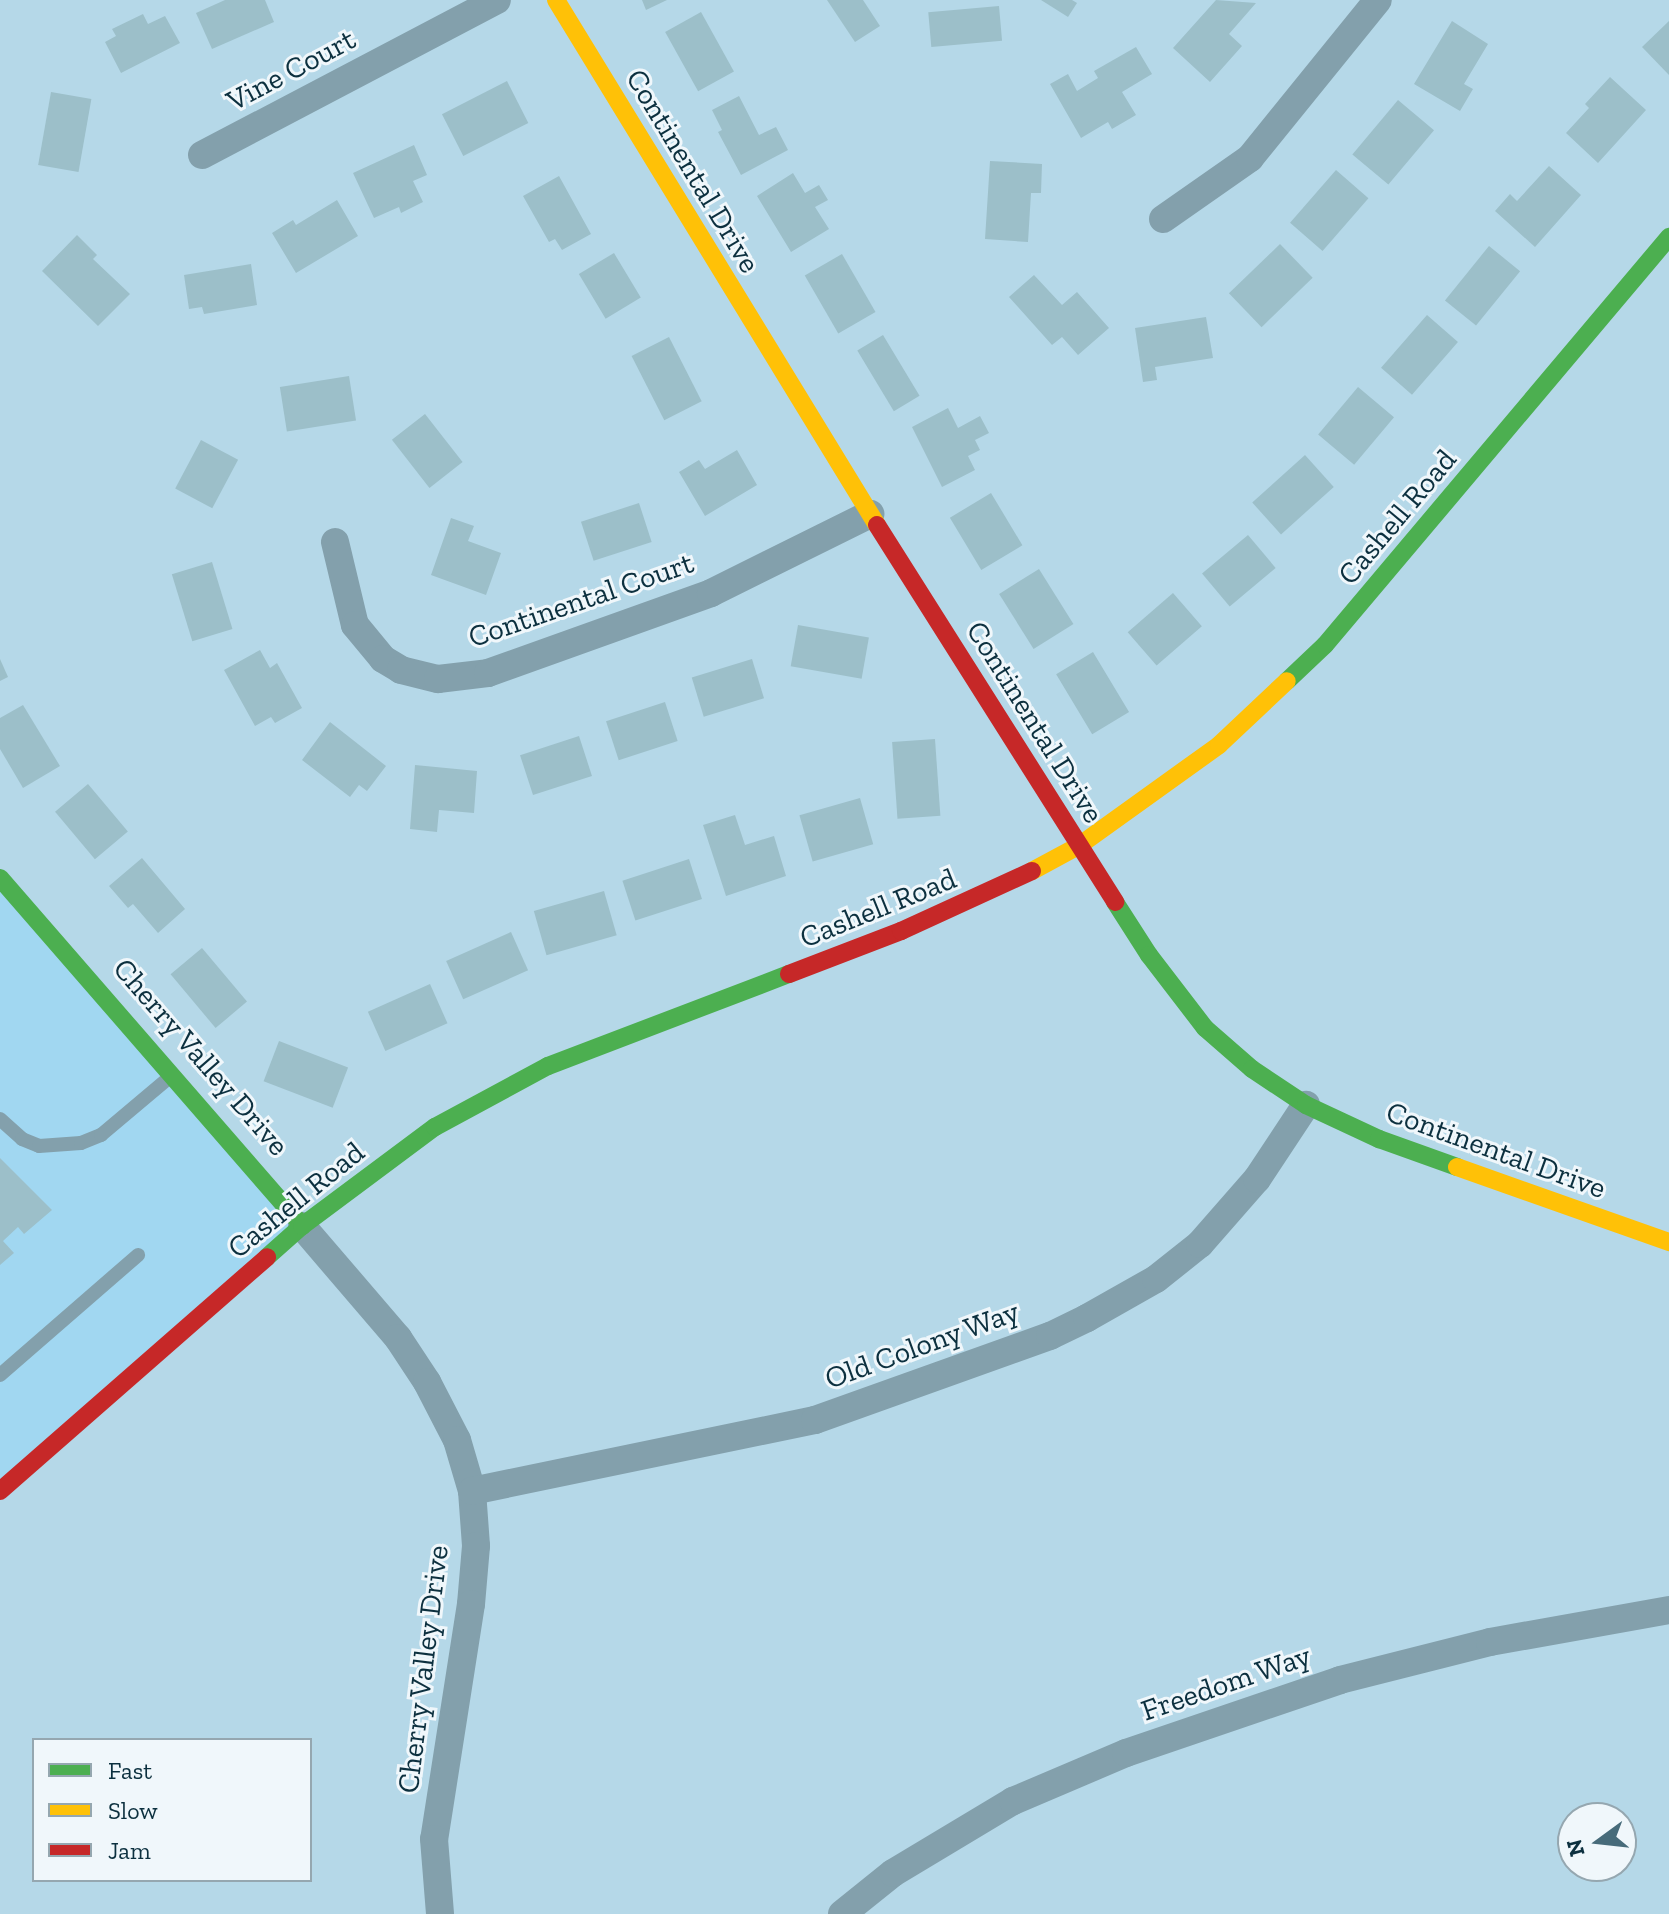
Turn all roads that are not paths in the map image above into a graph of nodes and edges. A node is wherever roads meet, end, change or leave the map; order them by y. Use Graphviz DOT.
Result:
graph roads {
  1 [pos="497,0"];
  2 [pos="556,0"];
  3 [pos="1378,0"];
  4 [pos="202,155"];
  5 [pos="1163,219"];
  6 [pos="1669,237"];
  7 [pos="870,514"];
  8 [pos="335,542"];
  9 [pos="1080,845"];
  10 [pos="4,891"];
  11 [pos="172,1075"];
  12 [pos="1306,1105"];
  13 [pos="0,1119"];
  14 [pos="302,1226"];
  15 [pos="1669,1242"];
  16 [pos="138,1255"];
  17 [pos="0,1375"];
  18 [pos="0,1491"];
  19 [pos="472,1491"];
  20 [pos="1669,1610"];
  21 [pos="440,1914"];
  22 [pos="842,1914"];
  1 -- 4 [label="street, Vine Court"];
  2 -- 7 [label="street, Continental Drive"];
  3 -- 5 [label="street"];
  6 -- 9 [label="street, Cashell Road"];
  7 -- 8 [label="street, Continental Court"];
  7 -- 9 [label="street, Continental Drive"];
  9 -- 12 [label="street, Continental Drive"];
  9 -- 14 [label="street, Cashell Road"];
  10 -- 11 [label="street, Cherry Valley Drive"];
  11 -- 13 [label="lane"];
  11 -- 14 [label="street, Cherry Valley Drive"];
  12 -- 15 [label="street, Continental Drive"];
  12 -- 19 [label="street, Old Colony Way"];
  14 -- 18 [label="street, Cashell Road"];
  14 -- 19 [label="street, Cherry Valley Drive"];
  16 -- 17 [label="lane"];
  19 -- 21 [label="street, Cherry Valley Drive"];
  20 -- 22 [label="street, Freedom Way"];
}
